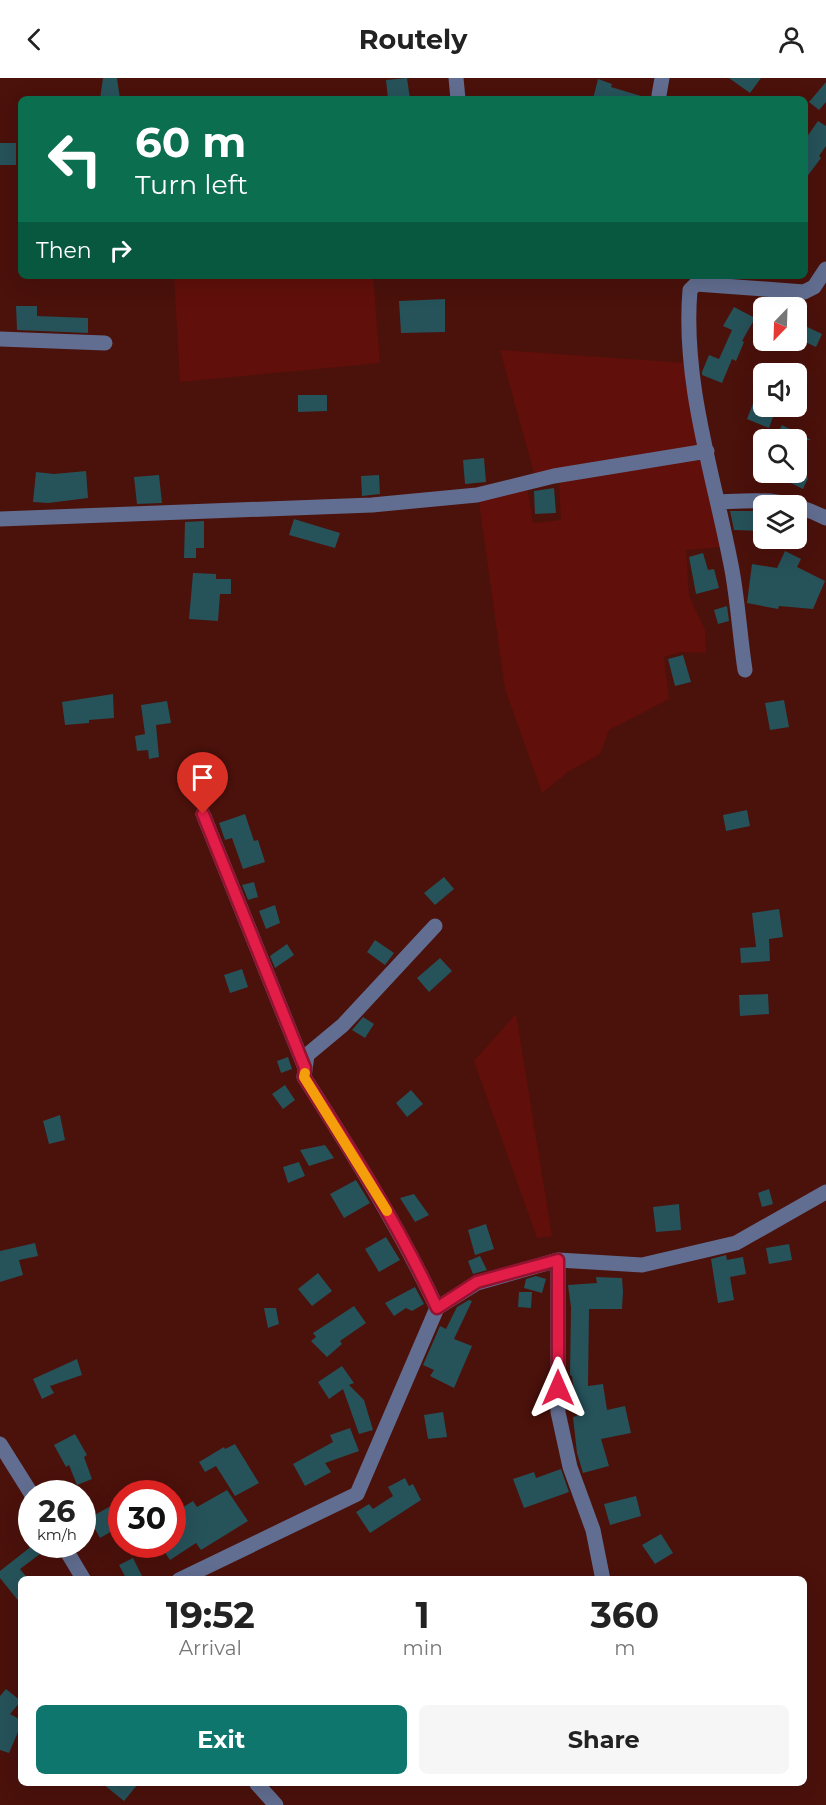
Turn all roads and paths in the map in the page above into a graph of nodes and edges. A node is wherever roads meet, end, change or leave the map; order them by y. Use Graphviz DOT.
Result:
graph roads {
  1 [pos="456,78"];
  2 [pos="662,78"];
  3 [pos="659,95"];
  4 [pos="458,96"];
  5 [pos="826,269"];
  6 [pos="0,339"];
  7 [pos="105,343"];
  8 [pos="707,451"];
  9 [pos="718,502"];
  10 [pos="826,518"];
  11 [pos="0,519"];
  12 [pos="745,670"];
  13 [pos="203,814"];
  14 [pos="435,926"];
  15 [pos="305,1068"];
  16 [pos="826,1192"];
  17 [pos="558,1260"];
  18 [pos="437,1308"];
  19 [pos="0,1444"];
  20 [pos="23,1480"];
  21 [pos="71,1558"];
  22 [pos="82,1576"];
  23 [pos="187,1576"];
  24 [pos="602,1576"];
  25 [pos="259,1786"];
  26 [pos="276,1805"];
  1 -- 4 [label="street"];
  2 -- 3 [label="street"];
  5 -- 8 [label="street"];
  6 -- 7 [label="street"];
  8 -- 9 [label="street"];
  8 -- 11 [label="street"];
  9 -- 10 [label="street"];
  9 -- 12 [label="street"];
  13 -- 15 [label="street"];
  14 -- 15 [label="street"];
  15 -- 18 [label="street"];
  16 -- 17 [label="street"];
  17 -- 18 [label="street"];
  17 -- 24 [label="street"];
  18 -- 23 [label="street"];
  19 -- 20 [label="street"];
  21 -- 22 [label="street"];
  25 -- 26 [label="street"];
}
